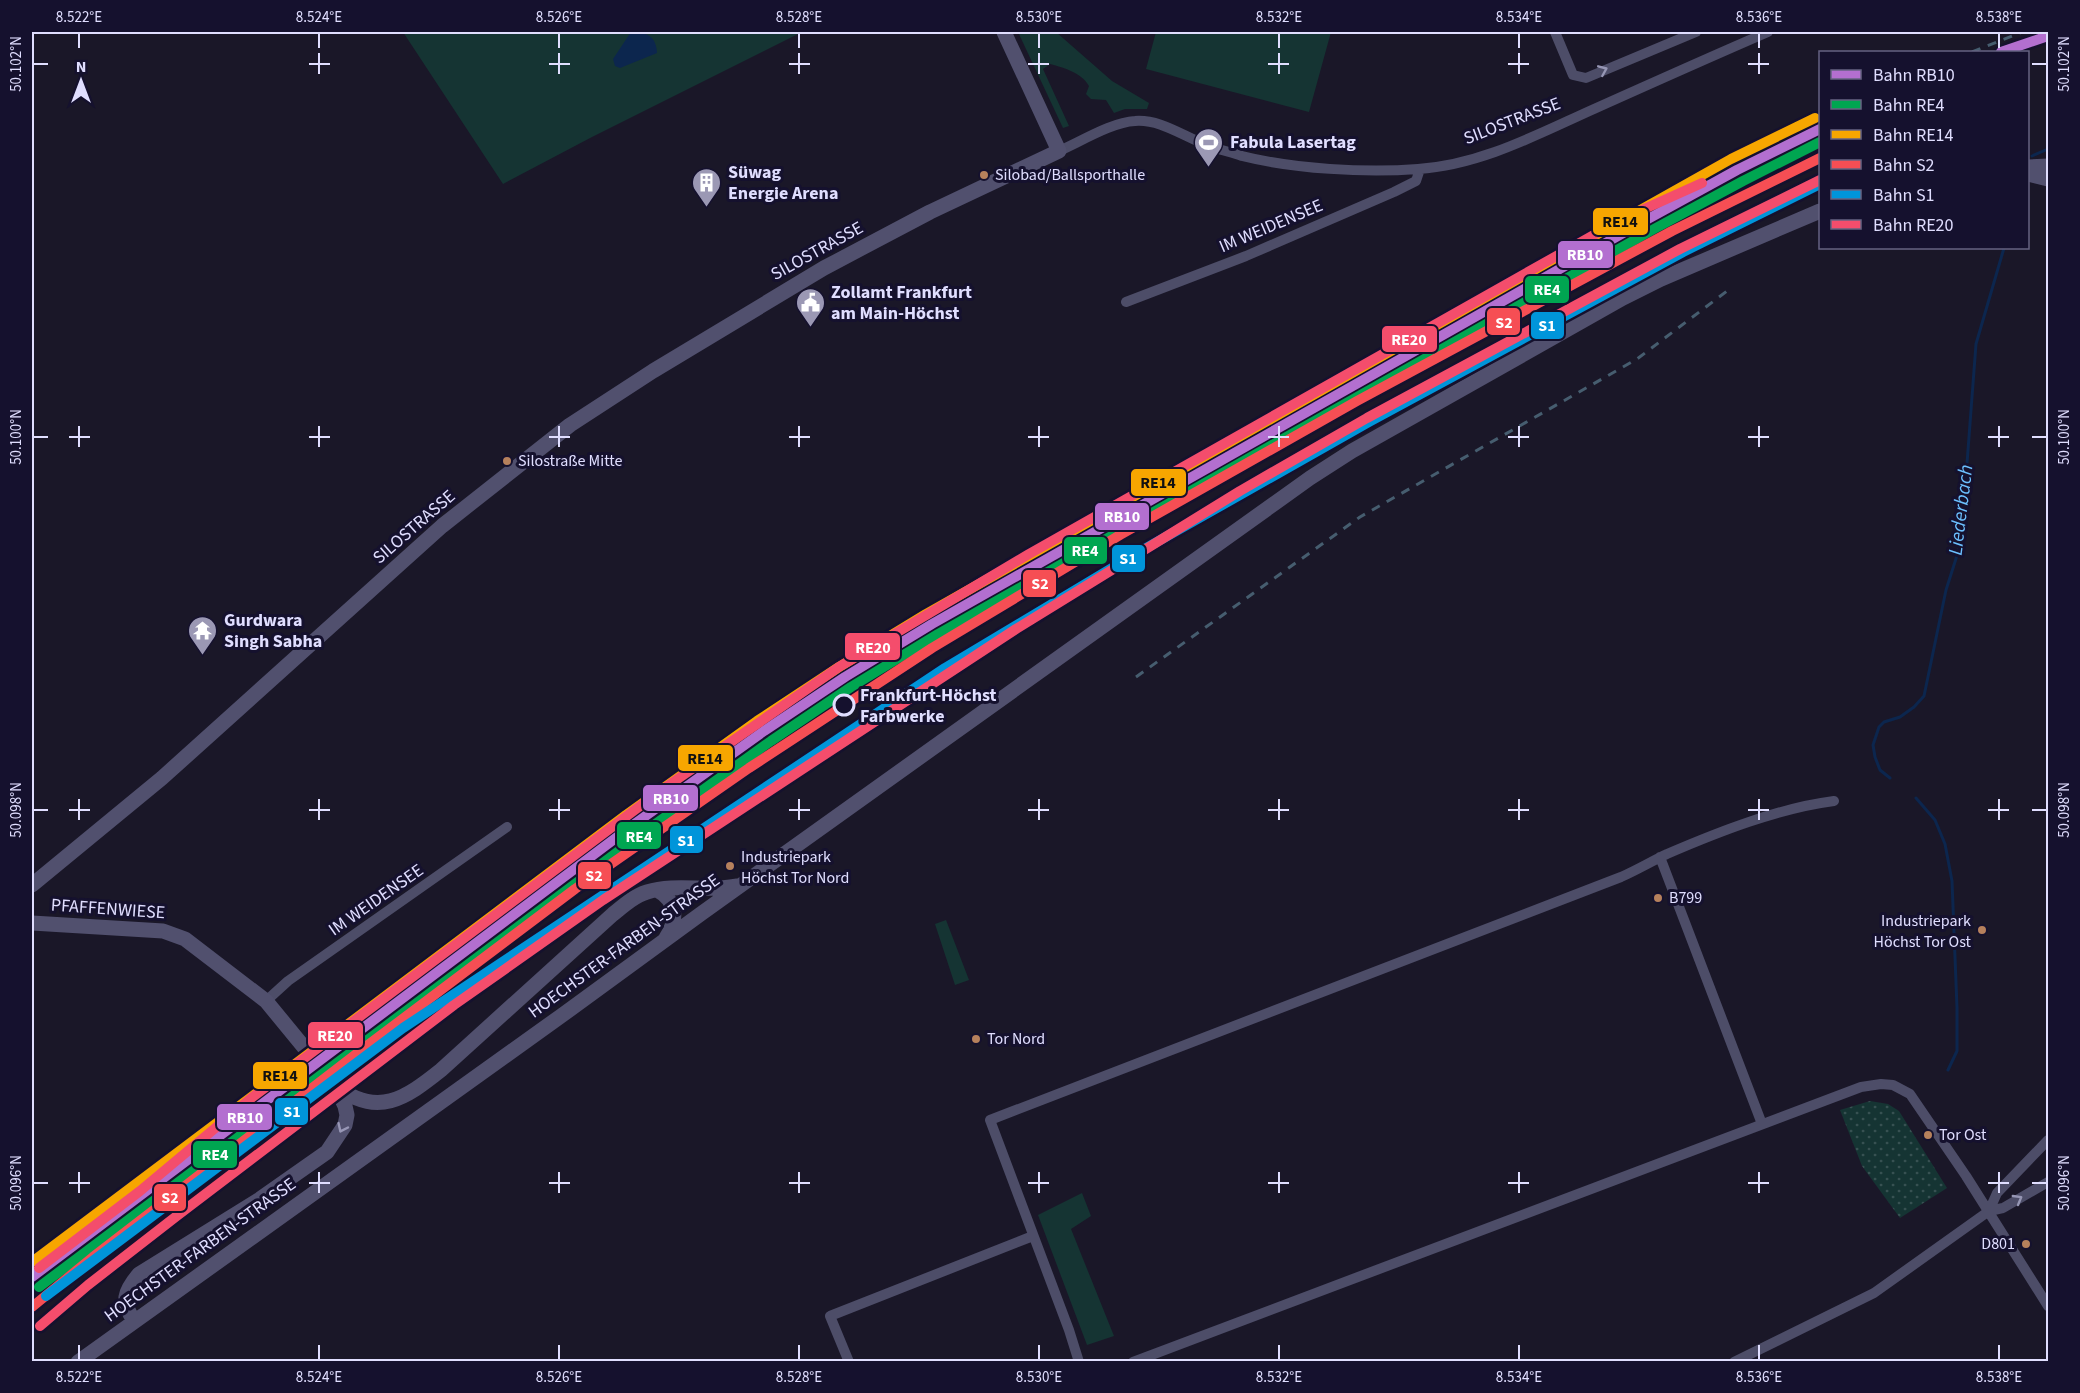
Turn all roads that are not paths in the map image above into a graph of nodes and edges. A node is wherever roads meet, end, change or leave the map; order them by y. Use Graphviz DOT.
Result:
graph roads {
  1 [pos="1004,32"];
  2 [pos="1555,32"];
  3 [pos="1696,32"];
  4 [pos="1768,32"];
  5 [pos="1059,151"];
  6 [pos="1420,169"];
  7 [pos="1819,212"];
  8 [pos="1126,302"];
  9 [pos="1834,801"];
  10 [pos="507,827"];
  11 [pos="1660,858"];
  12 [pos="32,885"];
  13 [pos="741,885"];
  14 [pos="657,890"];
  15 [pos="32,923"];
  16 [pos="665,940"];
  17 [pos="266,1001"];
  18 [pos="346,1098"];
  19 [pos="1762,1124"];
  20 [pos="2049,1140"];
  21 [pos="2049,1182"];
  22 [pos="1989,1211"];
  23 [pos="1034,1236"];
  24 [pos="2049,1306"];
  25 [pos="134,1321"];
  26 [pos="78,1362"];
  27 [pos="849,1362"];
  28 [pos="1078,1362"];
  29 [pos="1133,1362"];
  30 [pos="1734,1362"];
  1 -- 5 [label="main road"];
  2 -- 3 [label="street, one-way"];
  4 -- 6 [label="street, SILOSTRASSE"];
  5 -- 6 [label="street, SILOSTRASSE"];
  5 -- 12 [label="main road, SILOSTRASSE"];
  6 -- 8 [label="street, IM WEIDENSEE"];
  7 -- 13 [label="main road, HOECHSTER-FARBEN-STRASSE"];
  9 -- 11 [label="street"];
  10 -- 17 [label="street, IM WEIDENSEE"];
  11 -- 19 [label="street"];
  11 -- 23 [label="street"];
  13 -- 14 [label="main road"];
  13 -- 16 [label="main road, HOECHSTER-FARBEN-STRASSE"];
  14 -- 16 [label="main road"];
  14 -- 18 [label="main road, PFAFFENWIESE"];
  15 -- 17 [label="main road, PFAFFENWIESE"];
  16 -- 25 [label="main road, HOECHSTER-FARBEN-STRASSE"];
  17 -- 18 [label="main road, PFAFFENWIESE"];
  18 -- 25 [label="main road, one-way"];
  19 -- 22 [label="street"];
  19 -- 29 [label="street"];
  20 -- 22 [label="street"];
  22 -- 21 [label="street, one-way"];
  22 -- 24 [label="street"];
  22 -- 30 [label="street"];
  23 -- 27 [label="street"];
  23 -- 28 [label="street"];
  25 -- 26 [label="main road, HOECHSTER-FARBEN-STRASSE"];
}
